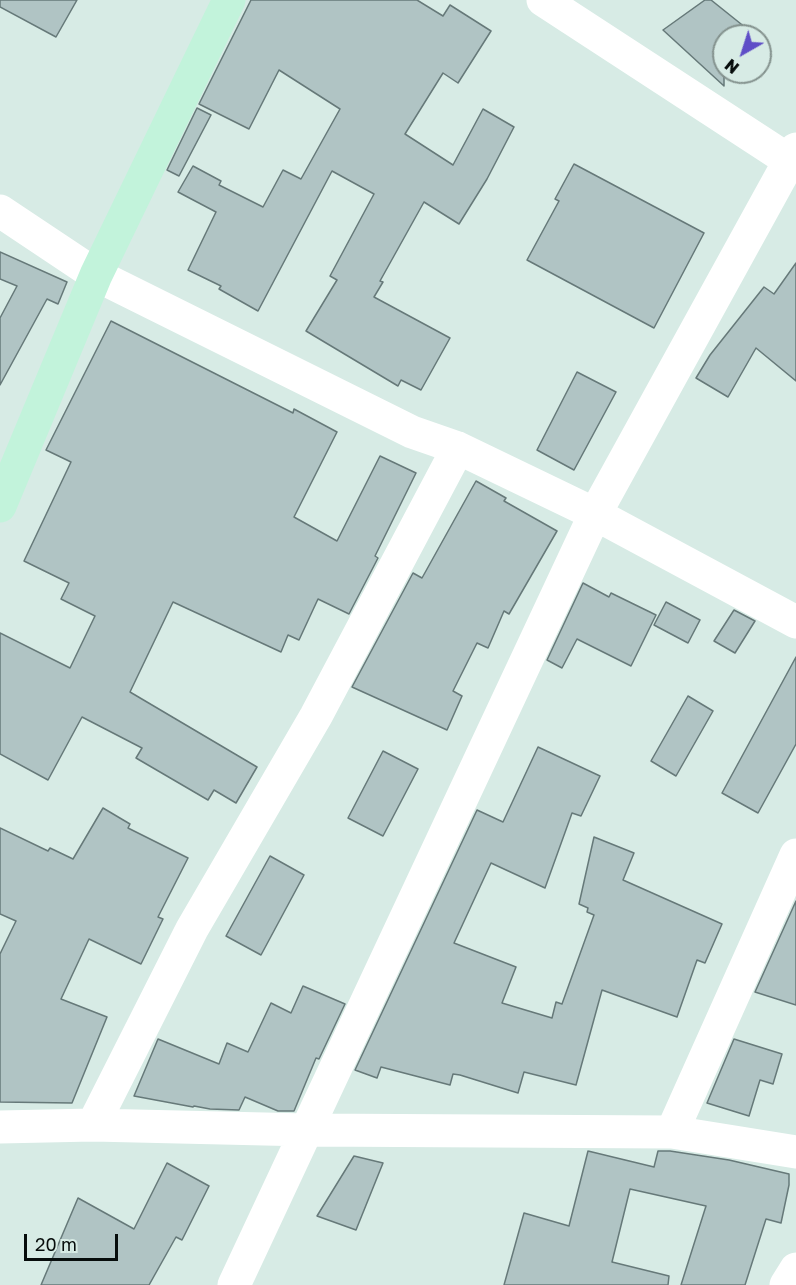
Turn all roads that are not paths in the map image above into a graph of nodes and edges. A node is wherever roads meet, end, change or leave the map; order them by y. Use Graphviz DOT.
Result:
graph roads {
  1 [pos="229,0"];
  2 [pos="543,0"];
  3 [pos="794,158"];
  4 [pos="0,211"];
  5 [pos="96,275"];
  6 [pos="458,448"];
  7 [pos="0,506"];
  8 [pos="595,514"];
  9 [pos="796,622"];
  10 [pos="796,855"];
  11 [pos="93,1125"];
  12 [pos="0,1127"];
  13 [pos="308,1130"];
  14 [pos="672,1132"];
  15 [pos="796,1152"];
  16 [pos="796,1269"];
  17 [pos="247,1281"];
  18 [pos="786,1285"];
  1 -- 5 [label="street"];
  2 -- 3 [label="street"];
  3 -- 8 [label="street"];
  4 -- 5 [label="street"];
  5 -- 6 [label="street"];
  5 -- 7 [label="street"];
  6 -- 8 [label="street"];
  6 -- 11 [label="street"];
  8 -- 9 [label="street"];
  8 -- 13 [label="street"];
  10 -- 14 [label="street"];
  11 -- 12 [label="street"];
  11 -- 13 [label="street"];
  13 -- 14 [label="street"];
  13 -- 17 [label="street"];
  14 -- 15 [label="street"];
  16 -- 18 [label="street"];
}
